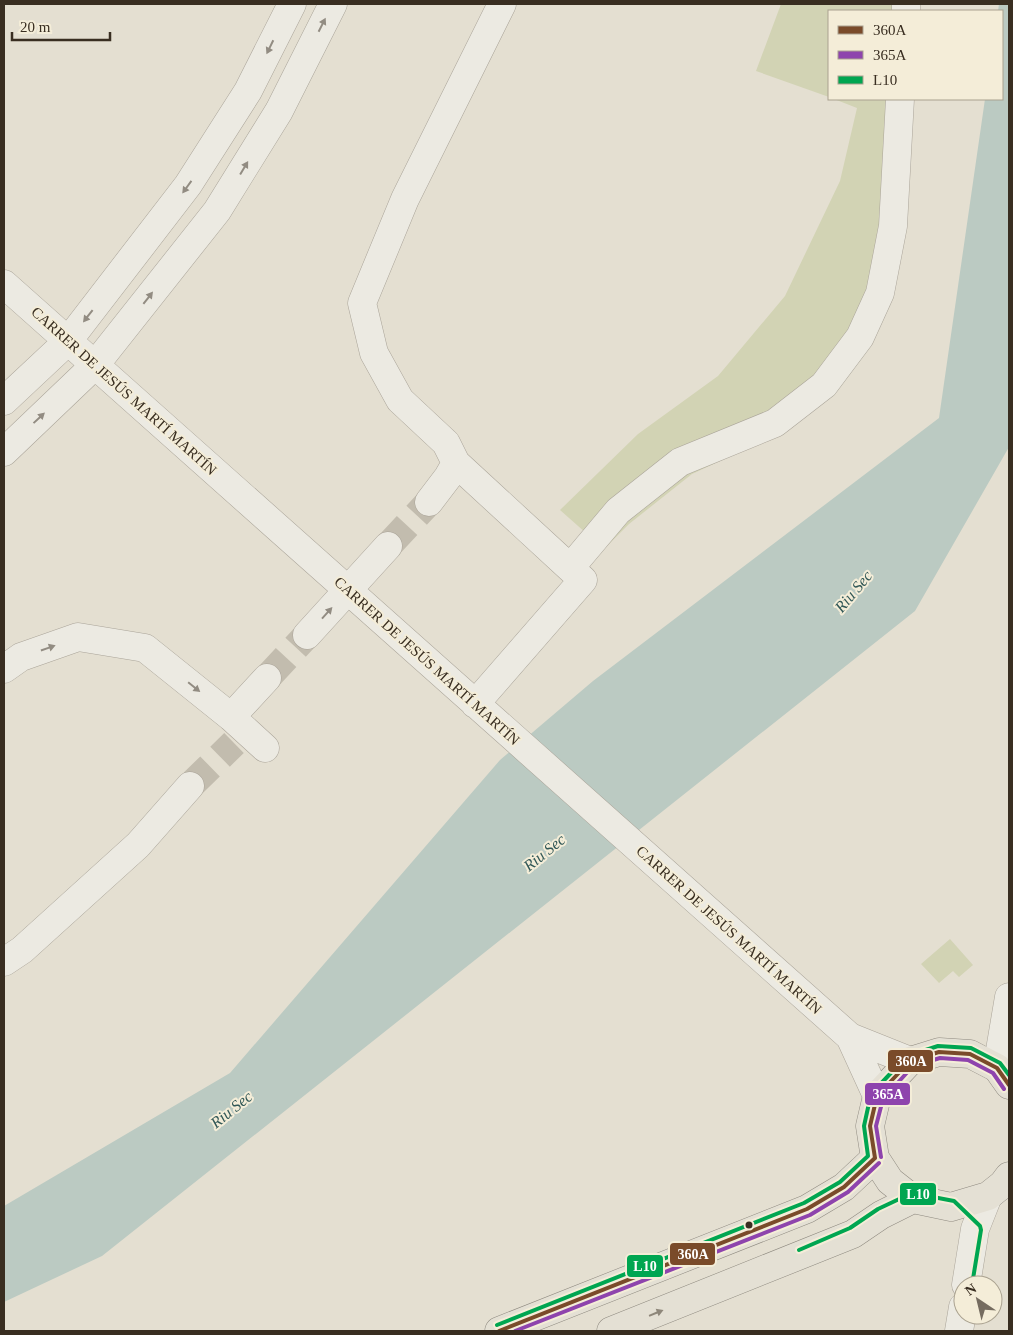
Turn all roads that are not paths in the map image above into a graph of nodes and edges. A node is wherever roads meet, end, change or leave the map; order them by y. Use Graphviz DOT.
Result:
graph roads {
  1 [pos="292,4"];
  2 [pos="333,4"];
  3 [pos="502,4"];
  4 [pos="900,100"];
  5 [pos="4,284"];
  6 [pos="68,341"];
  7 [pos="95,365"];
  8 [pos="4,401"];
  9 [pos="4,452"];
  10 [pos="456,463"];
  11 [pos="428,502"];
  12 [pos="388,546"];
  13 [pos="576,574"];
  14 [pos="347,590"];
  15 [pos="306,635"];
  16 [pos="4,668"];
  17 [pos="267,678"];
  18 [pos="475,704"];
  19 [pos="190,786"];
  20 [pos="4,962"];
  21 [pos="1009,997"];
  22 [pos="850,1037"];
  23 [pos="910,1061"];
  24 [pos="1003,1077"];
  25 [pos="877,1096"];
  26 [pos="875,1158"];
  27 [pos="1009,1176"];
  28 [pos="988,1196"];
  29 [pos="913,1198"];
  30 [pos="951,1207"];
  31 [pos="976,1229"];
  32 [pos="968,1275"];
  33 [pos="499,1331"];
  34 [pos="611,1331"];
  1 -- 6 [label="street, one-way"];
  7 -- 2 [label="street, one-way"];
  3 -- 10 [label="street"];
  4 -- 13 [label="street"];
  5 -- 6 [label="street, CARRER DE JESÚS MARTÍ MARTÍN"];
  6 -- 7 [label="street, CARRER DE JESÚS MARTÍ MARTÍN"];
  6 -- 8 [label="street"];
  9 -- 7 [label="street, one-way"];
  7 -- 14 [label="street, CARRER DE JESÚS MARTÍ MARTÍN"];
  10 -- 11 [label="street"];
  10 -- 13 [label="street"];
  12 -- 14 [label="street"];
  13 -- 18 [label="street"];
  15 -- 14 [label="street, one-way"];
  14 -- 18 [label="street, CARRER DE JESÚS MARTÍ MARTÍN"];
  16 -- 17 [label="street, one-way"];
  18 -- 22 [label="street, CARRER DE JESÚS MARTÍ MARTÍN"];
  19 -- 20 [label="street"];
  21 -- 24 [label="street"];
  22 -- 23 [label="street, CARRER DE JESÚS MARTÍ MARTÍN"];
  22 -- 25 [label="street, CARRER DE JESÚS MARTÍ MARTÍN"];
  23 -- 24 [label="main road"];
  23 -- 25 [label="main road"];
  25 -- 26 [label="main road"];
  26 -- 29 [label="main road"];
  26 -- 33 [label="main road"];
  27 -- 28 [label="main road"];
  28 -- 30 [label="main road"];
  28 -- 31 [label="street"];
  29 -- 30 [label="main road"];
  34 -- 29 [label="main road, one-way"];
  30 -- 31 [label="street"];
  31 -- 32 [label="street"];
}
